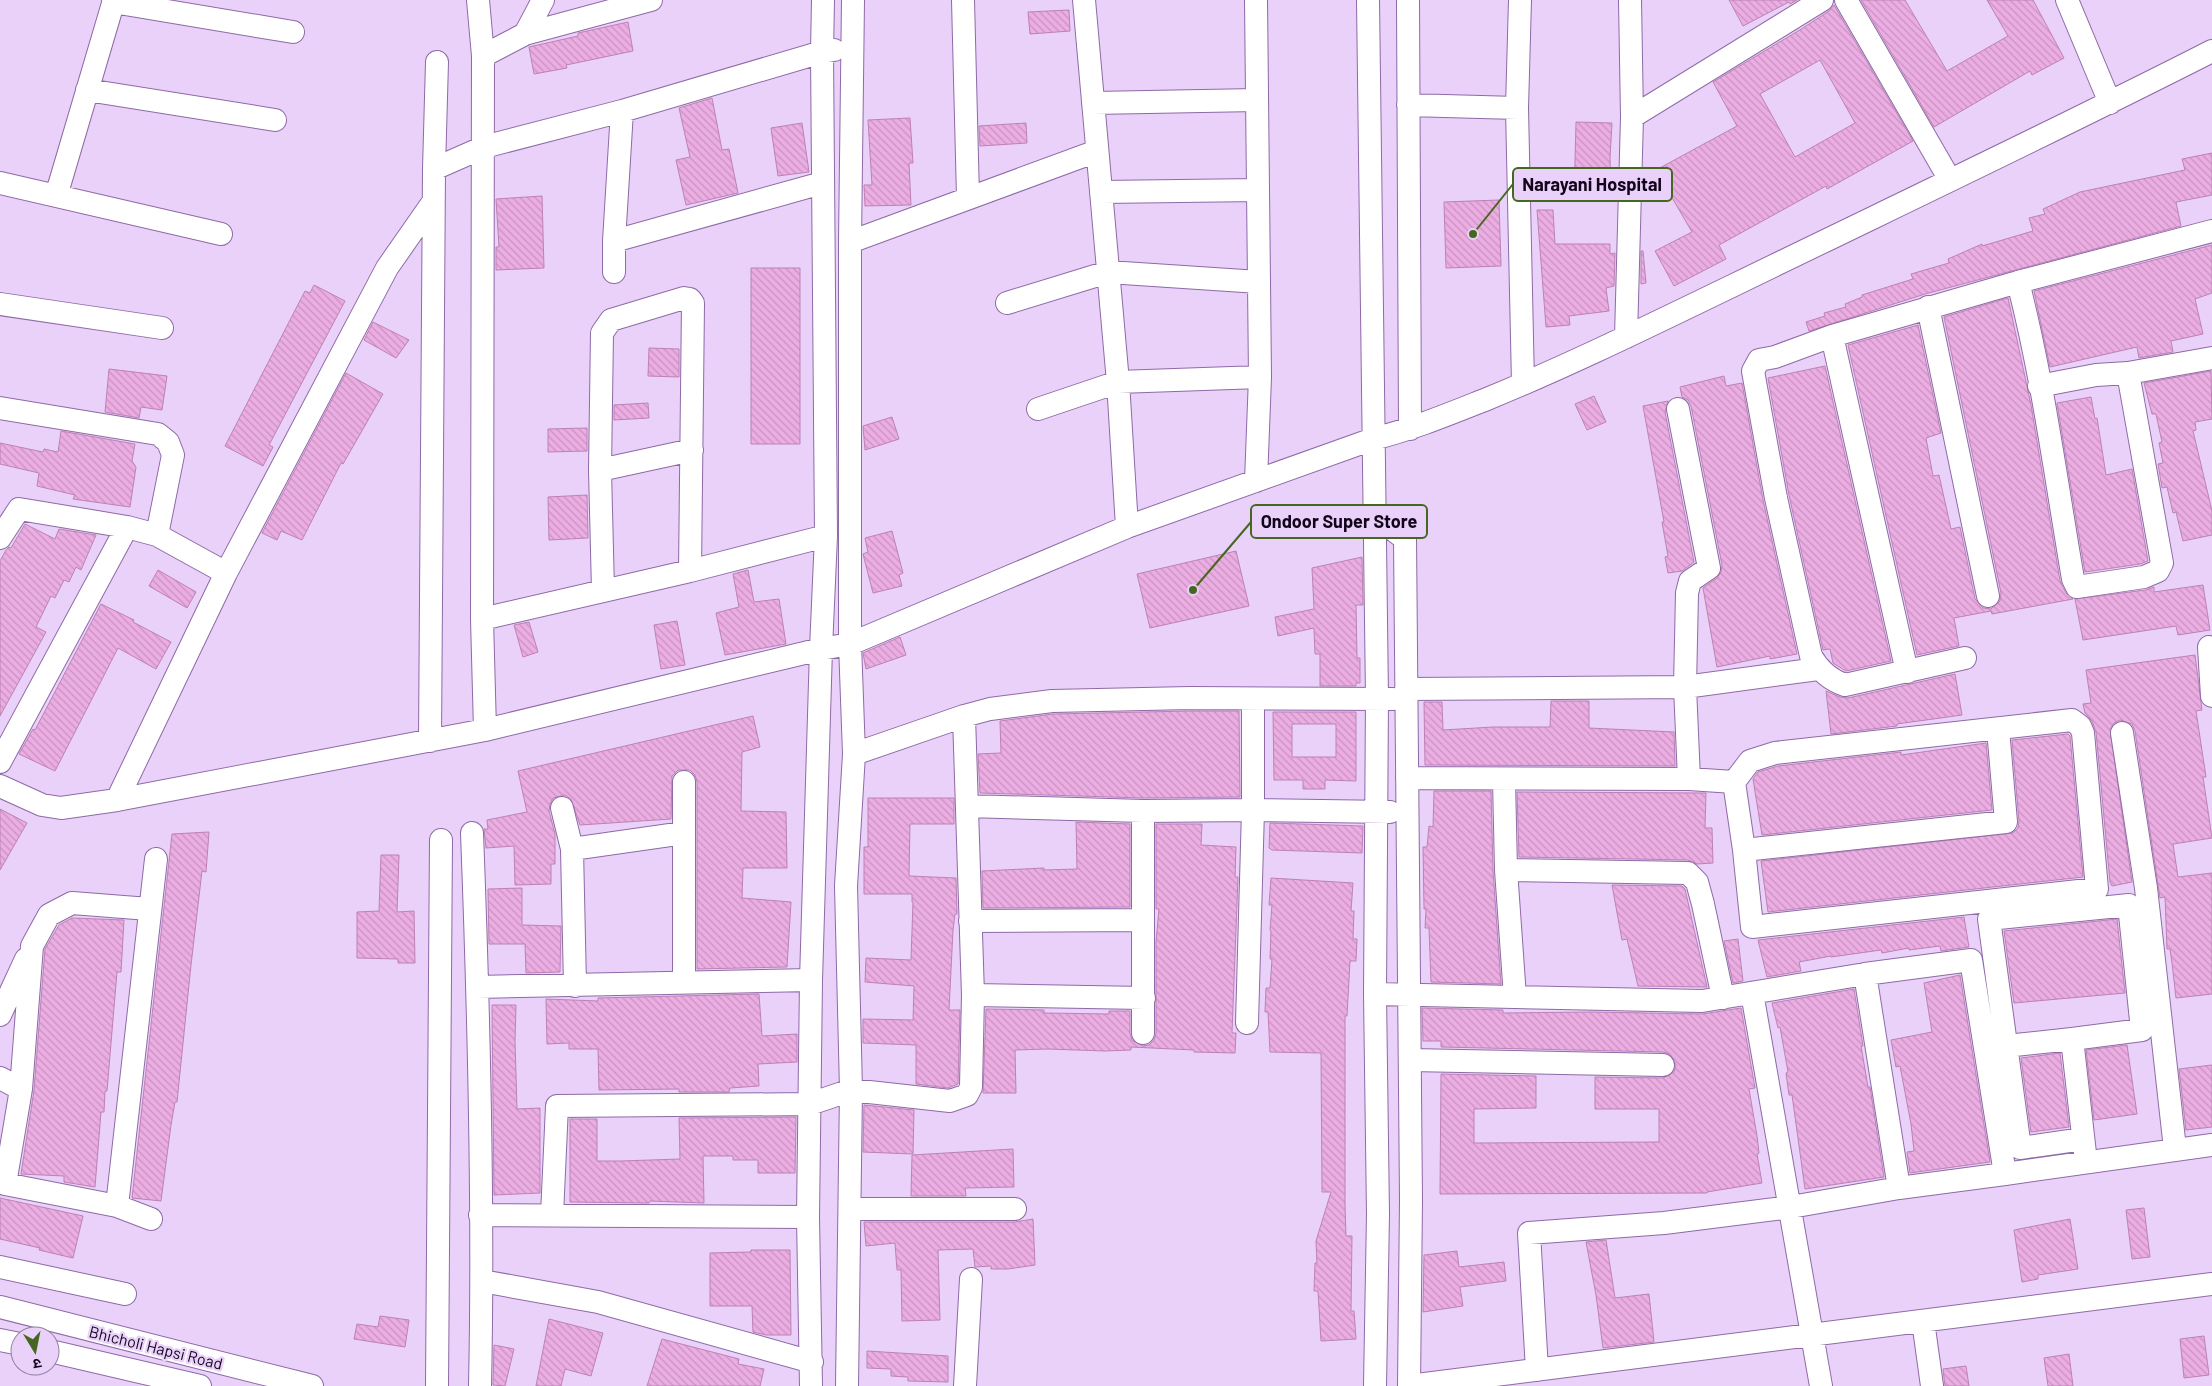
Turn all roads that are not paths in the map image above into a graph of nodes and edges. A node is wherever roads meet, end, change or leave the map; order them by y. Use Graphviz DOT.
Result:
graph roads {
  1 [pos="478,0"];
  2 [pos="543,0"];
  3 [pos="823,0"];
  4 [pos="853,0"];
  5 [pos="963,0"];
  6 [pos="1084,0"];
  7 [pos="1256,0"];
  8 [pos="1368,0"];
  9 [pos="1408,0"];
  10 [pos="1520,0"];
  11 [pos="1630,0"];
  12 [pos="1822,0"];
  13 [pos="1846,0"];
  14 [pos="2068,0"];
  15 [pos="114,1"];
  16 [pos="643,1"];
  17 [pos="293,32"];
  18 [pos="525,34"];
  19 [pos="852,48"];
  20 [pos="2212,51"];
  21 [pos="822,52"];
  22 [pos="483,56"];
  23 [pos="437,62"];
  24 [pos="87,90"];
  25 [pos="1257,100"];
  26 [pos="1093,103"];
  27 [pos="2110,103"];
  28 [pos="1408,105"];
  29 [pos="1517,108"];
  30 [pos="622,111"];
  31 [pos="1632,117"];
  32 [pos="275,120"];
  33 [pos="484,147"];
  34 [pos="1097,151"];
  35 [pos="434,169"];
  36 [pos="1950,180"];
  37 [pos="0,183"];
  38 [pos="822,183"];
  39 [pos="1258,190"];
  40 [pos="1101,192"];
  41 [pos="54,195"];
  42 [pos="968,197"];
  43 [pos="434,202"];
  44 [pos="2212,231"];
  45 [pos="221,234"];
  46 [pos="614,241"];
  47 [pos="850,242"];
  48 [pos="614,272"];
  49 [pos="1108,272"];
  50 [pos="1259,282"];
  51 [pos="2018,282"];
  52 [pos="1007,303"];
  53 [pos="0,304"];
  54 [pos="1928,307"];
  55 [pos="162,328"];
  56 [pos="1832,336"];
  57 [pos="1626,337"];
  58 [pos="2212,358"];
  59 [pos="2128,373"];
  60 [pos="1260,377"];
  61 [pos="1118,382"];
  62 [pos="1523,384"];
  63 [pos="2039,386"];
  64 [pos="0,408"];
  65 [pos="1038,409"];
  66 [pos="1678,409"];
  67 [pos="1410,429"];
  68 [pos="1373,438"];
  69 [pos="692,450"];
  70 [pos="600,470"];
  71 [pos="1256,481"];
  72 [pos="10,507"];
  73 [pos="1374,515"];
  74 [pos="127,527"];
  75 [pos="1126,527"];
  76 [pos="157,535"];
  77 [pos="826,536"];
  78 [pos="0,538"];
  79 [pos="690,572"];
  80 [pos="226,573"];
  81 [pos="603,591"];
  82 [pos="1988,596"];
  83 [pos="482,619"];
  84 [pos="850,644"];
  85 [pos="821,649"];
  86 [pos="1965,658"];
  87 [pos="2210,661"];
  88 [pos="1818,669"];
  89 [pos="1907,672"];
  90 [pos="1685,687"];
  91 [pos="1406,694"];
  92 [pos="2212,696"];
  93 [pos="1377,698"];
  94 [pos="1252,699"];
  95 [pos="964,716"];
  96 [pos="1998,729"];
  97 [pos="486,730"];
  98 [pos="2122,732"];
  99 [pos="430,741"];
  100 [pos="854,754"];
  101 [pos="0,762"];
  102 [pos="1407,778"];
  103 [pos="1689,779"];
  104 [pos="1504,780"];
  105 [pos="684,782"];
  106 [pos="1734,782"];
  107 [pos="0,786"];
  108 [pos="117,800"];
  109 [pos="968,806"];
  110 [pos="562,808"];
  111 [pos="1253,810"];
  112 [pos="1143,811"];
  113 [pos="1376,812"];
  114 [pos="1407,812"];
  115 [pos="472,833"];
  116 [pos="684,833"];
  117 [pos="442,840"];
  118 [pos="572,849"];
  119 [pos="1744,850"];
  120 [pos="156,859"];
  121 [pos="1506,870"];
  122 [pos="149,909"];
  123 [pos="1143,920"];
  124 [pos="970,921"];
  125 [pos="32,946"];
  126 [pos="1865,974"];
  127 [pos="812,980"];
  128 [pos="684,982"];
  129 [pos="575,986"];
  130 [pos="478,987"];
  131 [pos="1752,993"];
  132 [pos="1375,994"];
  133 [pos="1409,994"];
  134 [pos="974,995"];
  135 [pos="1515,997"];
  136 [pos="1144,998"];
  137 [pos="1723,998"];
  138 [pos="0,1015"];
  139 [pos="1248,1023"];
  140 [pos="1143,1033"];
  141 [pos="2072,1038"];
  142 [pos="2006,1046"];
  143 [pos="1410,1060"];
  144 [pos="1663,1065"];
  145 [pos="0,1078"];
  146 [pos="21,1089"];
  147 [pos="851,1090"];
  148 [pos="810,1104"];
  149 [pos="2083,1139"];
  150 [pos="2212,1145"];
  151 [pos="2175,1149"];
  152 [pos="2086,1162"];
  153 [pos="2005,1174"];
  154 [pos="3,1183"];
  155 [pos="1899,1188"];
  156 [pos="117,1206"];
  157 [pos="1791,1207"];
  158 [pos="850,1209"];
  159 [pos="1015,1209"];
  160 [pos="480,1215"];
  161 [pos="552,1215"];
  162 [pos="808,1217"];
  163 [pos="152,1218"];
  164 [pos="0,1267"];
  165 [pos="971,1279"];
  166 [pos="482,1281"];
  167 [pos="2212,1284"];
  168 [pos="125,1294"];
  169 [pos="0,1307"];
  170 [pos="1923,1321"];
  171 [pos="1814,1335"];
  172 [pos="126,1339"];
  173 [pos="60,1355"];
  174 [pos="812,1362"];
  175 [pos="1537,1370"];
  176 [pos="116,1376"];
  177 [pos="200,1386"];
  178 [pos="312,1386"];
  179 [pos="437,1386"];
  180 [pos="480,1386"];
  181 [pos="812,1386"];
  182 [pos="847,1386"];
  183 [pos="966,1386"];
  184 [pos="1375,1386"];
  185 [pos="1409,1386"];
  186 [pos="1821,1386"];
  187 [pos="1932,1386"];
  1 -- 22 [label="street"];
  2 -- 18 [label="street"];
  3 -- 21 [label="street"];
  4 -- 19 [label="street"];
  5 -- 42 [label="street"];
  6 -- 26 [label="street"];
  7 -- 25 [label="street"];
  8 -- 68 [label="street"];
  9 -- 28 [label="street"];
  10 -- 29 [label="street"];
  11 -- 31 [label="street"];
  12 -- 31 [label="street"];
  13 -- 36 [label="street"];
  14 -- 27 [label="street"];
  15 -- 17 [label="street"];
  15 -- 24 [label="street"];
  16 -- 18 [label="street"];
  18 -- 22 [label="street"];
  19 -- 21 [label="street"];
  19 -- 47 [label="street"];
  20 -- 27 [label="street"];
  21 -- 30 [label="street"];
  21 -- 38 [label="street"];
  22 -- 33 [label="street"];
  23 -- 35 [label="street"];
  24 -- 32 [label="street"];
  24 -- 41 [label="street"];
  25 -- 26 [label="street"];
  25 -- 39 [label="street"];
  26 -- 34 [label="street"];
  27 -- 36 [label="street"];
  28 -- 29 [label="street"];
  28 -- 67 [label="street"];
  29 -- 62 [label="street"];
  30 -- 33 [label="street"];
  30 -- 46 [label="street"];
  31 -- 57 [label="street"];
  33 -- 35 [label="street"];
  33 -- 83 [label="street"];
  34 -- 40 [label="street"];
  34 -- 42 [label="street"];
  35 -- 43 [label="street"];
  36 -- 57 [label="street"];
  37 -- 41 [label="street"];
  38 -- 46 [label="street"];
  38 -- 77 [label="street"];
  39 -- 40 [label="street"];
  39 -- 50 [label="street"];
  40 -- 49 [label="street"];
  41 -- 45 [label="street"];
  42 -- 47 [label="street"];
  43 -- 80 [label="street"];
  43 -- 99 [label="street"];
  44 -- 51 [label="street"];
  46 -- 48 [label="street"];
  47 -- 84 [label="street"];
  49 -- 50 [label="street"];
  49 -- 52 [label="street"];
  49 -- 61 [label="street"];
  50 -- 60 [label="street"];
  51 -- 54 [label="street"];
  51 -- 63 [label="street"];
  53 -- 55 [label="street"];
  54 -- 56 [label="street"];
  54 -- 82 [label="street"];
  56 -- 88 [label="street"];
  56 -- 89 [label="street"];
  57 -- 62 [label="street"];
  58 -- 59 [label="street"];
  59 -- 63 [label="street"];
  59 -- 63 [label="street"];
  60 -- 61 [label="street"];
  60 -- 71 [label="street"];
  61 -- 65 [label="street"];
  61 -- 75 [label="street"];
  62 -- 67 [label="street"];
  64 -- 76 [label="street"];
  66 -- 90 [label="street"];
  67 -- 68 [label="street"];
  68 -- 71 [label="street"];
  68 -- 73 [label="street"];
  69 -- 70 [label="street"];
  69 -- 70 [label="street"];
  69 -- 79 [label="street"];
  70 -- 81 [label="street"];
  71 -- 75 [label="street"];
  72 -- 74 [label="street"];
  72 -- 78 [label="street"];
  73 -- 91 [label="street"];
  73 -- 93 [label="street"];
  74 -- 76 [label="street"];
  74 -- 101 [label="street"];
  75 -- 84 [label="street"];
  76 -- 80 [label="street"];
  77 -- 79 [label="street"];
  77 -- 85 [label="street"];
  79 -- 81 [label="street"];
  80 -- 108 [label="street"];
  81 -- 83 [label="street"];
  83 -- 97 [label="street"];
  84 -- 85 [label="street"];
  84 -- 100 [label="street"];
  85 -- 97 [label="street"];
  85 -- 127 [label="street"];
  86 -- 89 [label="street"];
  87 -- 92 [label="street"];
  88 -- 89 [label="street"];
  88 -- 90 [label="street"];
  90 -- 91 [label="street"];
  90 -- 103 [label="street"];
  91 -- 93 [label="street"];
  91 -- 102 [label="street"];
  93 -- 94 [label="street"];
  93 -- 113 [label="street"];
  94 -- 95 [label="street"];
  94 -- 111 [label="street"];
  95 -- 100 [label="street"];
  95 -- 109 [label="street"];
  96 -- 106 [label="street"];
  96 -- 119 [label="street"];
  96 -- 119 [label="street"];
  97 -- 99 [label="street"];
  98 -- 151 [label="street"];
  99 -- 108 [label="street"];
  100 -- 147 [label="street"];
  102 -- 104 [label="street"];
  102 -- 114 [label="street"];
  103 -- 104 [label="street"];
  103 -- 106 [label="street"];
  104 -- 121 [label="street"];
  105 -- 116 [label="street"];
  106 -- 119 [label="street"];
  107 -- 108 [label="street"];
  109 -- 112 [label="street"];
  109 -- 124 [label="street"];
  110 -- 118 [label="street"];
  111 -- 112 [label="street"];
  111 -- 113 [label="street"];
  111 -- 139 [label="street"];
  112 -- 123 [label="street"];
  113 -- 114 [label="street"];
  113 -- 132 [label="street"];
  114 -- 133 [label="street"];
  115 -- 130 [label="street"];
  116 -- 118 [label="street"];
  116 -- 128 [label="street"];
  117 -- 179 [label="street"];
  118 -- 129 [label="street"];
  120 -- 122 [label="street"];
  121 -- 135 [label="street"];
  121 -- 137 [label="street"];
  122 -- 125 [label="street"];
  122 -- 156 [label="street"];
  123 -- 124 [label="street"];
  123 -- 136 [label="street"];
  124 -- 134 [label="street"];
  125 -- 138 [label="street"];
  125 -- 146 [label="street"];
  126 -- 131 [label="street"];
  126 -- 153 [label="street"];
  126 -- 155 [label="street"];
  127 -- 128 [label="street"];
  127 -- 148 [label="street"];
  128 -- 129 [label="street"];
  129 -- 130 [label="street"];
  130 -- 160 [label="street"];
  131 -- 137 [label="street"];
  131 -- 157 [label="street"];
  132 -- 133 [label="street"];
  132 -- 184 [label="street"];
  133 -- 135 [label="street"];
  133 -- 143 [label="street"];
  134 -- 136 [label="street"];
  134 -- 147 [label="street"];
  135 -- 137 [label="street"];
  136 -- 140 [label="street"];
  141 -- 142 [label="street"];
  141 -- 142 [label="street"];
  141 -- 149 [label="street"];
  142 -- 149 [label="street"];
  143 -- 144 [label="street"];
  143 -- 185 [label="street"];
  145 -- 146 [label="street"];
  146 -- 154 [label="street"];
  147 -- 148 [label="street"];
  147 -- 158 [label="street"];
  148 -- 161 [label="street"];
  148 -- 162 [label="street"];
  149 -- 152 [label="street"];
  150 -- 151 [label="street"];
  151 -- 152 [label="street"];
  152 -- 153 [label="street"];
  153 -- 155 [label="street"];
  154 -- 156 [label="street"];
  155 -- 157 [label="street"];
  156 -- 163 [label="street"];
  157 -- 171 [label="street"];
  157 -- 175 [label="street"];
  158 -- 159 [label="street"];
  158 -- 182 [label="street"];
  160 -- 161 [label="street"];
  160 -- 166 [label="street"];
  161 -- 162 [label="street"];
  162 -- 174 [label="street"];
  164 -- 168 [label="street"];
  165 -- 183 [label="street"];
  166 -- 174 [label="street"];
  166 -- 180 [label="street"];
  167 -- 170 [label="street"];
  169 -- 172 [label="street, Bhicholi Hapsi Road"];
  170 -- 171 [label="street"];
  170 -- 187 [label="street"];
  171 -- 175 [label="street"];
  171 -- 186 [label="street"];
  172 -- 176 [label="street"];
  172 -- 178 [label="street, Bhicholi Hapsi Road"];
  173 -- 176 [label="street"];
  174 -- 181 [label="street"];
  175 -- 185 [label="street"];
  176 -- 177 [label="street"];
}
